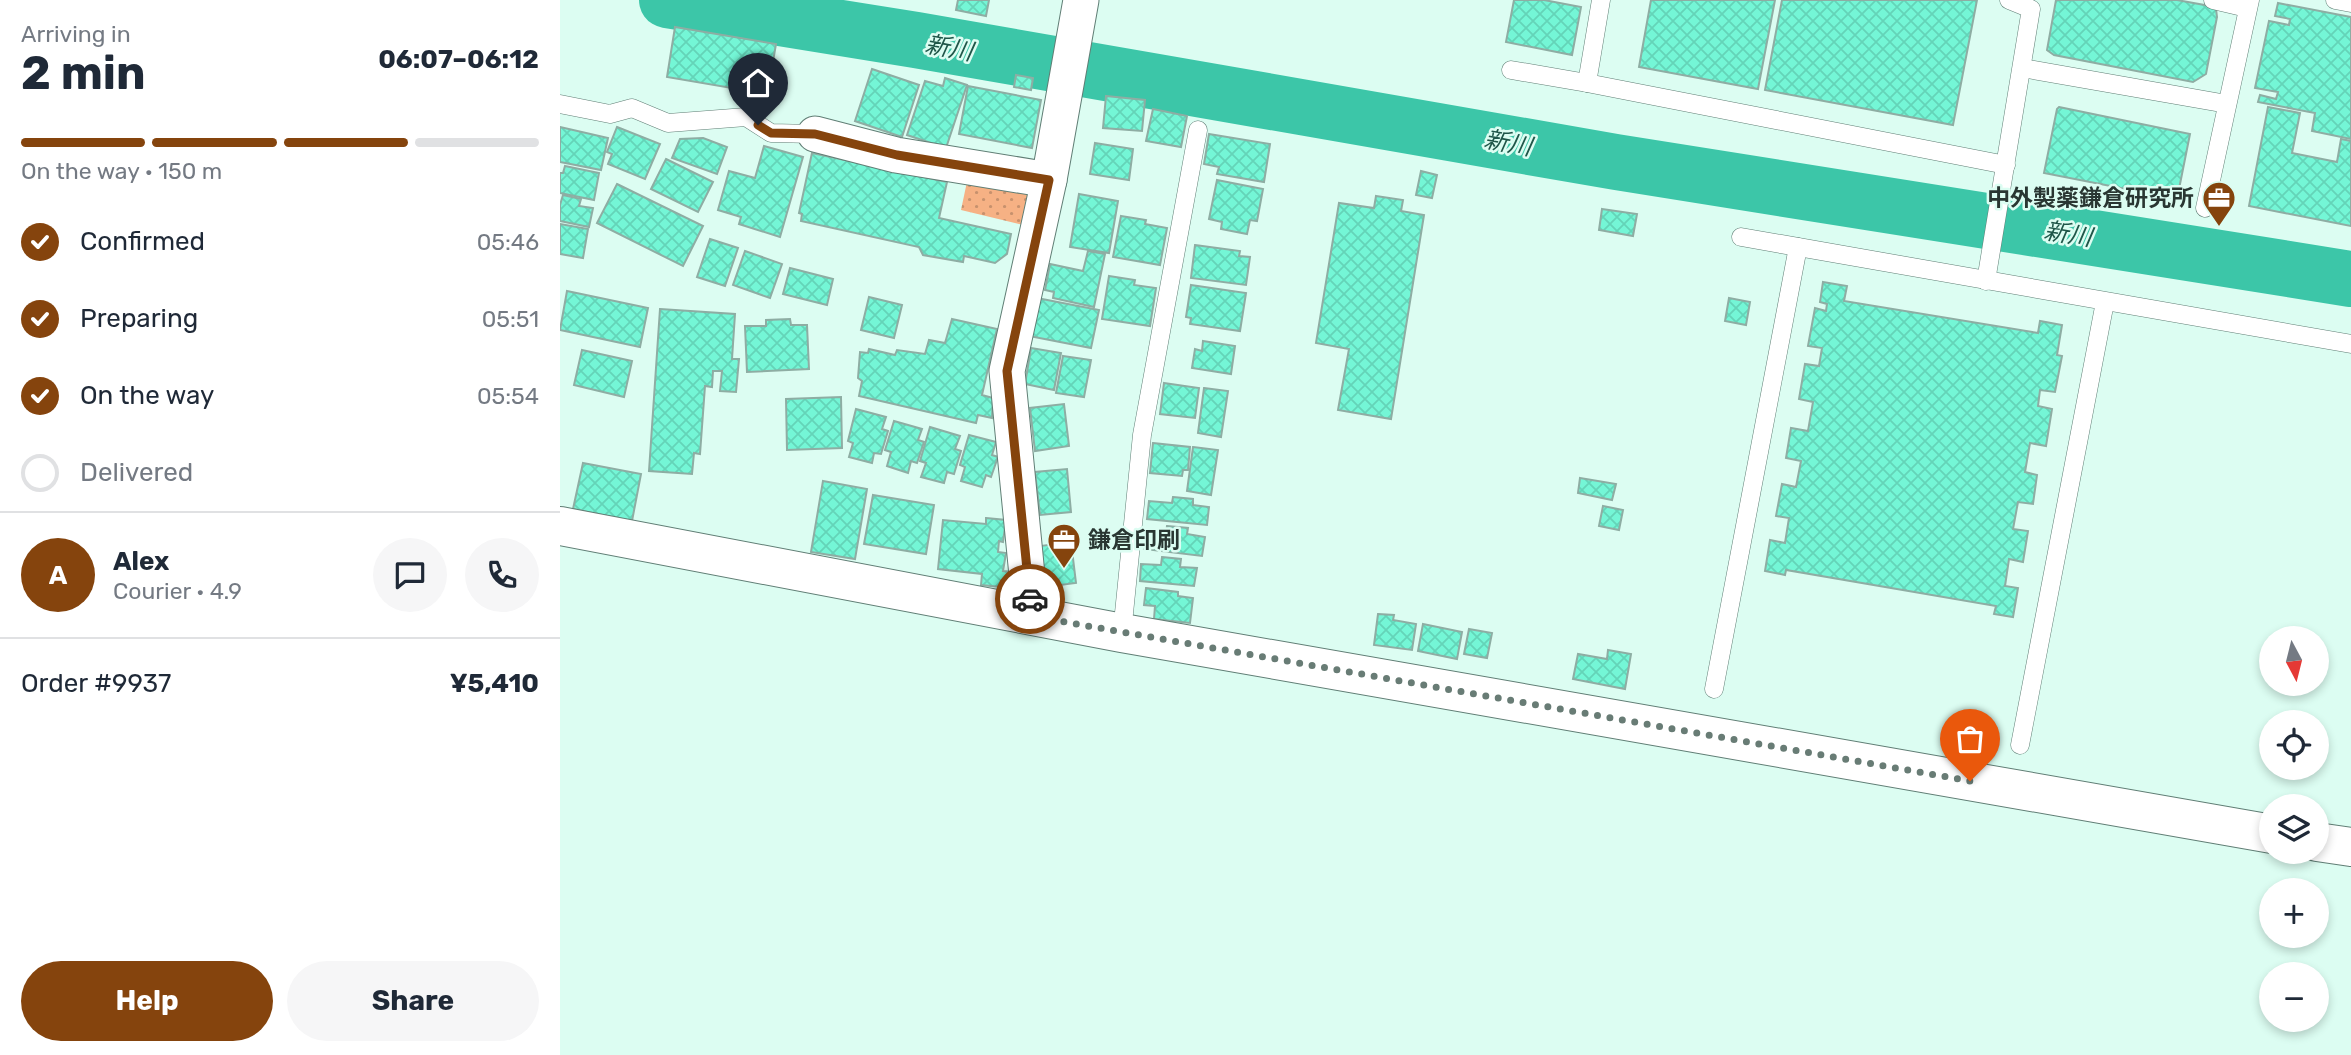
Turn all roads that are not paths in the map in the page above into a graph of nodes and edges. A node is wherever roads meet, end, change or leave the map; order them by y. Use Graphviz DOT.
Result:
graph roads {
  1 [pos="1081,0"];
  2 [pos="1601,0"];
  3 [pos="2009,0"];
  4 [pos="2213,0"];
  5 [pos="2335,0"];
  6 [pos="2351,3"];
  7 [pos="2249,4"];
  8 [pos="2022,68"];
  9 [pos="1511,70"];
  10 [pos="1587,83"];
  11 [pos="560,104"];
  12 [pos="2227,104"];
  13 [pos="1198,130"];
  14 [pos="815,134"];
  15 [pos="2006,165"];
  16 [pos="1049,180"];
  17 [pos="2205,208"];
  18 [pos="1741,237"];
  19 [pos="1798,247"];
  20 [pos="1986,281"];
  21 [pos="2105,302"];
  22 [pos="2351,344"];
  23 [pos="560,526"];
  24 [pos="1031,616"];
  25 [pos="1122,633"];
  26 [pos="1714,689"];
  27 [pos="2020,745"];
  28 [pos="2259,832"];
  29 [pos="2329,844"];
  30 [pos="2351,848"];
  1 -- 16 [label="street"];
  2 -- 10 [label="lane"];
  3 -- 8 [label="lane"];
  4 -- 7 [label="lane"];
  5 -- 6 [label="lane"];
  7 -- 12 [label="lane"];
  8 -- 12 [label="lane"];
  8 -- 15 [label="lane"];
  9 -- 10 [label="lane"];
  10 -- 15 [label="lane"];
  11 -- 14 [label="lane"];
  12 -- 17 [label="lane"];
  13 -- 25 [label="lane"];
  14 -- 16 [label="street"];
  15 -- 20 [label="lane"];
  16 -- 24 [label="street"];
  18 -- 19 [label="lane"];
  19 -- 20 [label="lane"];
  19 -- 26 [label="lane"];
  20 -- 21 [label="lane"];
  21 -- 22 [label="lane"];
  21 -- 27 [label="lane"];
  23 -- 24 [label="street"];
  24 -- 25 [label="street"];
  25 -- 28 [label="street"];
  29 -- 30 [label="street"];
}
